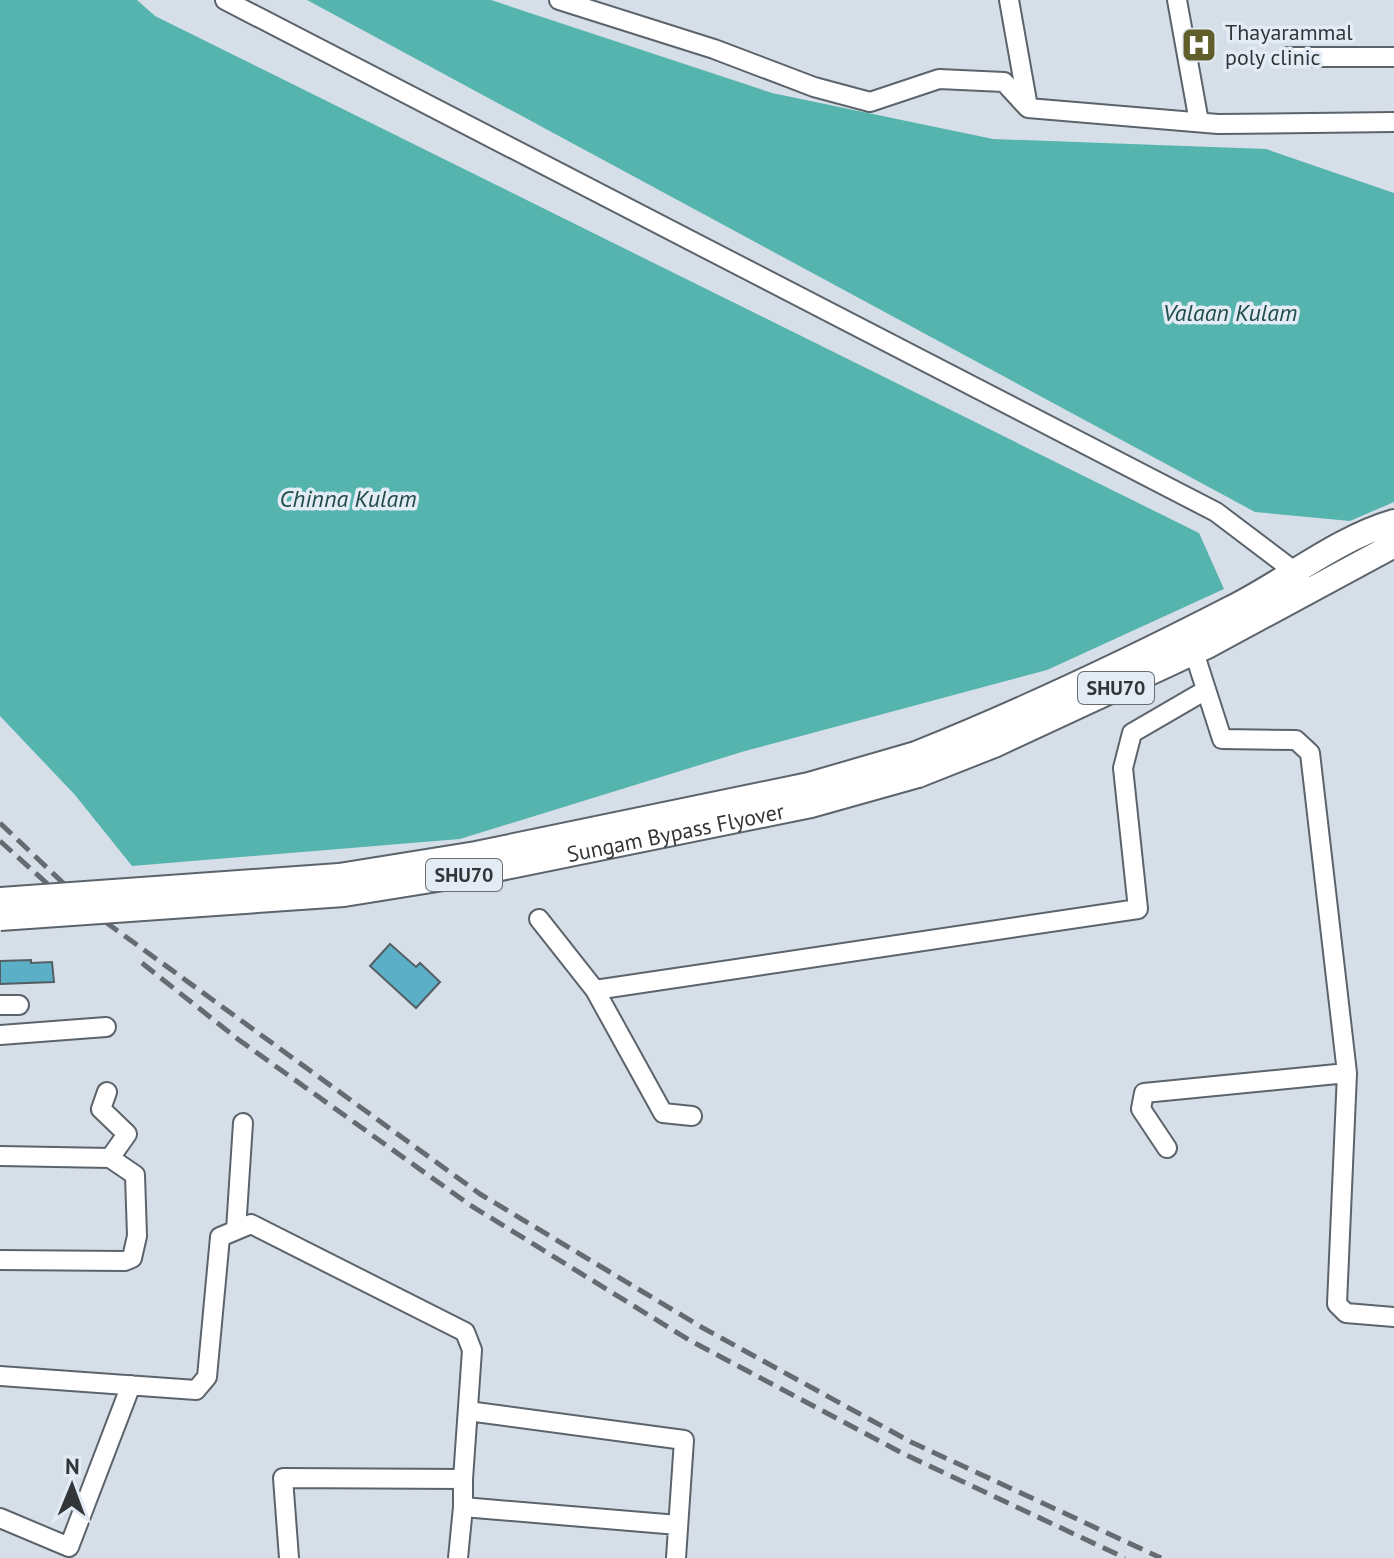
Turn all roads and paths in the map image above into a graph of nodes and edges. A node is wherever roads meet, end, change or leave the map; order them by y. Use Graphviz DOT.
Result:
graph roads {
  1 [pos="225,0"];
  2 [pos="559,0"];
  3 [pos="1009,0"];
  4 [pos="1177,0"];
  5 [pos="1287,57"];
  6 [pos="1394,57"];
  7 [pos="1028,108"];
  8 [pos="1199,122"];
  9 [pos="1394,122"];
  10 [pos="1394,522"];
  11 [pos="1394,545"];
  12 [pos="1301,581"];
  13 [pos="1194,652"];
  14 [pos="1206,690"];
  15 [pos="917,765"];
  16 [pos="0,900"];
  17 [pos="0,918"];
  18 [pos="539,919"];
  19 [pos="595,990"];
  20 [pos="0,1005"];
  21 [pos="19,1005"];
  22 [pos="106,1027"];
  23 [pos="0,1035"];
  24 [pos="1347,1073"];
  25 [pos="107,1092"];
  26 [pos="692,1116"];
  27 [pos="243,1123"];
  28 [pos="1167,1148"];
  29 [pos="0,1156"];
  30 [pos="110,1158"];
  31 [pos="236,1230"];
  32 [pos="0,1260"];
  33 [pos="1394,1317"];
  34 [pos="0,1376"];
  35 [pos="131,1385"];
  36 [pos="468,1411"];
  37 [pos="463,1479"];
  38 [pos="463,1507"];
  39 [pos="0,1518"];
  40 [pos="678,1525"];
  41 [pos="67,1553"];
  42 [pos="289,1558"];
  43 [pos="458,1558"];
  44 [pos="676,1558"];
  1 -- 12 [label="street"];
  2 -- 7 [label="street"];
  3 -- 7 [label="street"];
  4 -- 8 [label="street"];
  5 -- 6 [label="street"];
  7 -- 8 [label="street"];
  8 -- 9 [label="street"];
  10 -- 12 [label="main road, SHU70"];
  11 -- 12 [label="main road, SHU70"];
  12 -- 13 [label="main road, Sungam Bypass Flyover / SHU70"];
  12 -- 15 [label="main road, Sungam Bypass Flyover / SHU70"];
  13 -- 14 [label="street"];
  13 -- 15 [label="main road, Sungam Bypass Flyover / SHU70"];
  14 -- 19 [label="street"];
  14 -- 24 [label="street"];
  15 -- 16 [label="main road, Sungam Bypass Flyover / SHU70, bridge"];
  15 -- 17 [label="main road, Sungam Bypass Flyover / SHU70, bridge"];
  18 -- 19 [label="street"];
  19 -- 26 [label="street"];
  20 -- 21 [label="street"];
  22 -- 23 [label="street"];
  24 -- 28 [label="street"];
  24 -- 33 [label="street"];
  25 -- 30 [label="street"];
  27 -- 31 [label="street"];
  29 -- 30 [label="street"];
  30 -- 32 [label="street"];
  31 -- 35 [label="street"];
  31 -- 36 [label="street"];
  34 -- 35 [label="street"];
  35 -- 41 [label="street"];
  36 -- 37 [label="street"];
  36 -- 40 [label="street"];
  37 -- 38 [label="street"];
  37 -- 42 [label="street"];
  38 -- 40 [label="street"];
  38 -- 43 [label="street"];
  39 -- 41 [label="street"];
  40 -- 44 [label="street"];
}
